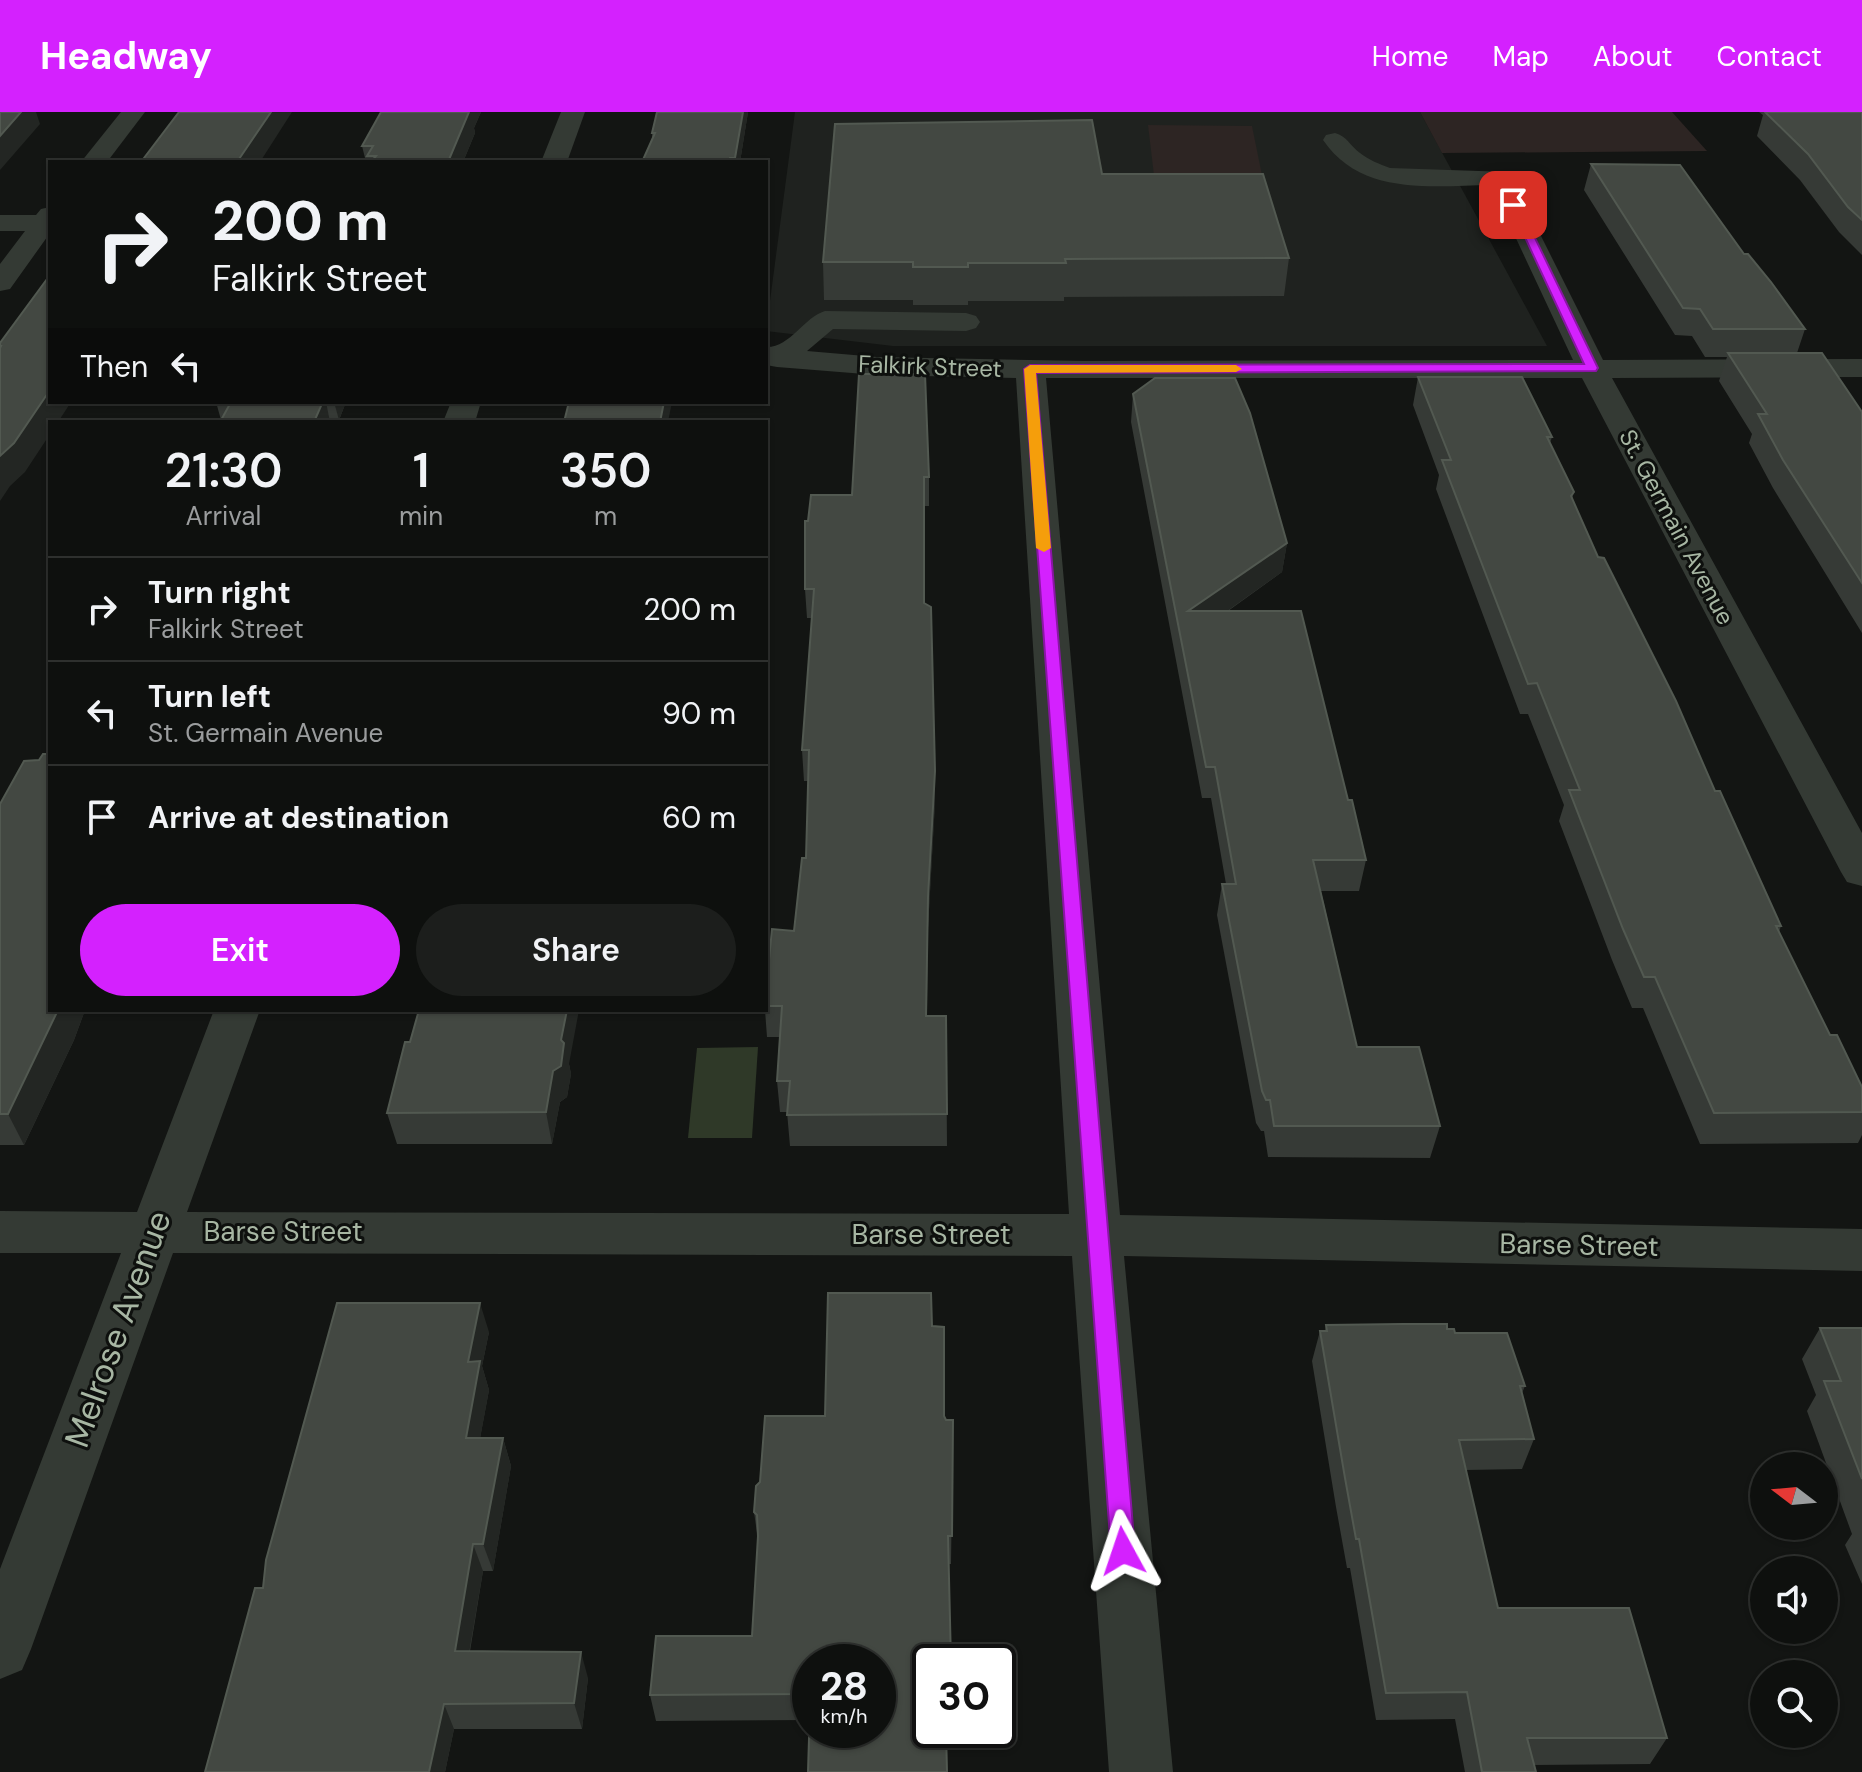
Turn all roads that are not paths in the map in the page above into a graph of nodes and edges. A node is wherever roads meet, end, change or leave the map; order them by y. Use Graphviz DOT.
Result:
graph roads {
  1 [pos="133,112"];
  2 [pos="573,112"];
  3 [pos="1335,140"];
  4 [pos="96,160"];
  5 [pos="555,160"];
  6 [pos="48,221"];
  7 [pos="0,223"];
  8 [pos="0,283"];
  9 [pos="966,322"];
  10 [pos="772,357"];
  11 [pos="1592,368"];
  12 [pos="1862,368"];
  13 [pos="1030,369"];
  14 [pos="1862,872"];
  15 [pos="236,1012"];
  16 [pos="154,1231"];
  17 [pos="0,1232"];
  18 [pos="1096,1235"];
  19 [pos="1862,1250"];
  20 [pos="0,1649"];
  21 [pos="1141,1772"];
  1 -- 4 [label="street"];
  2 -- 5 [label="street"];
  3 -- 11 [label="street, St. Germain Avenue"];
  6 -- 7 [label="street"];
  6 -- 8 [label="street"];
  9 -- 10 [label="street"];
  10 -- 13 [label="street, Falkirk Street"];
  11 -- 12 [label="street, Falkirk Street"];
  11 -- 13 [label="street, Falkirk Street"];
  11 -- 14 [label="street, St. Germain Avenue"];
  13 -- 18 [label="street"];
  15 -- 16 [label="street, Melrose Avenue"];
  16 -- 17 [label="street, Barse Street"];
  16 -- 18 [label="street, Barse Street"];
  16 -- 20 [label="street, Melrose Avenue"];
  18 -- 19 [label="street, Barse Street"];
  18 -- 21 [label="street"];
}
